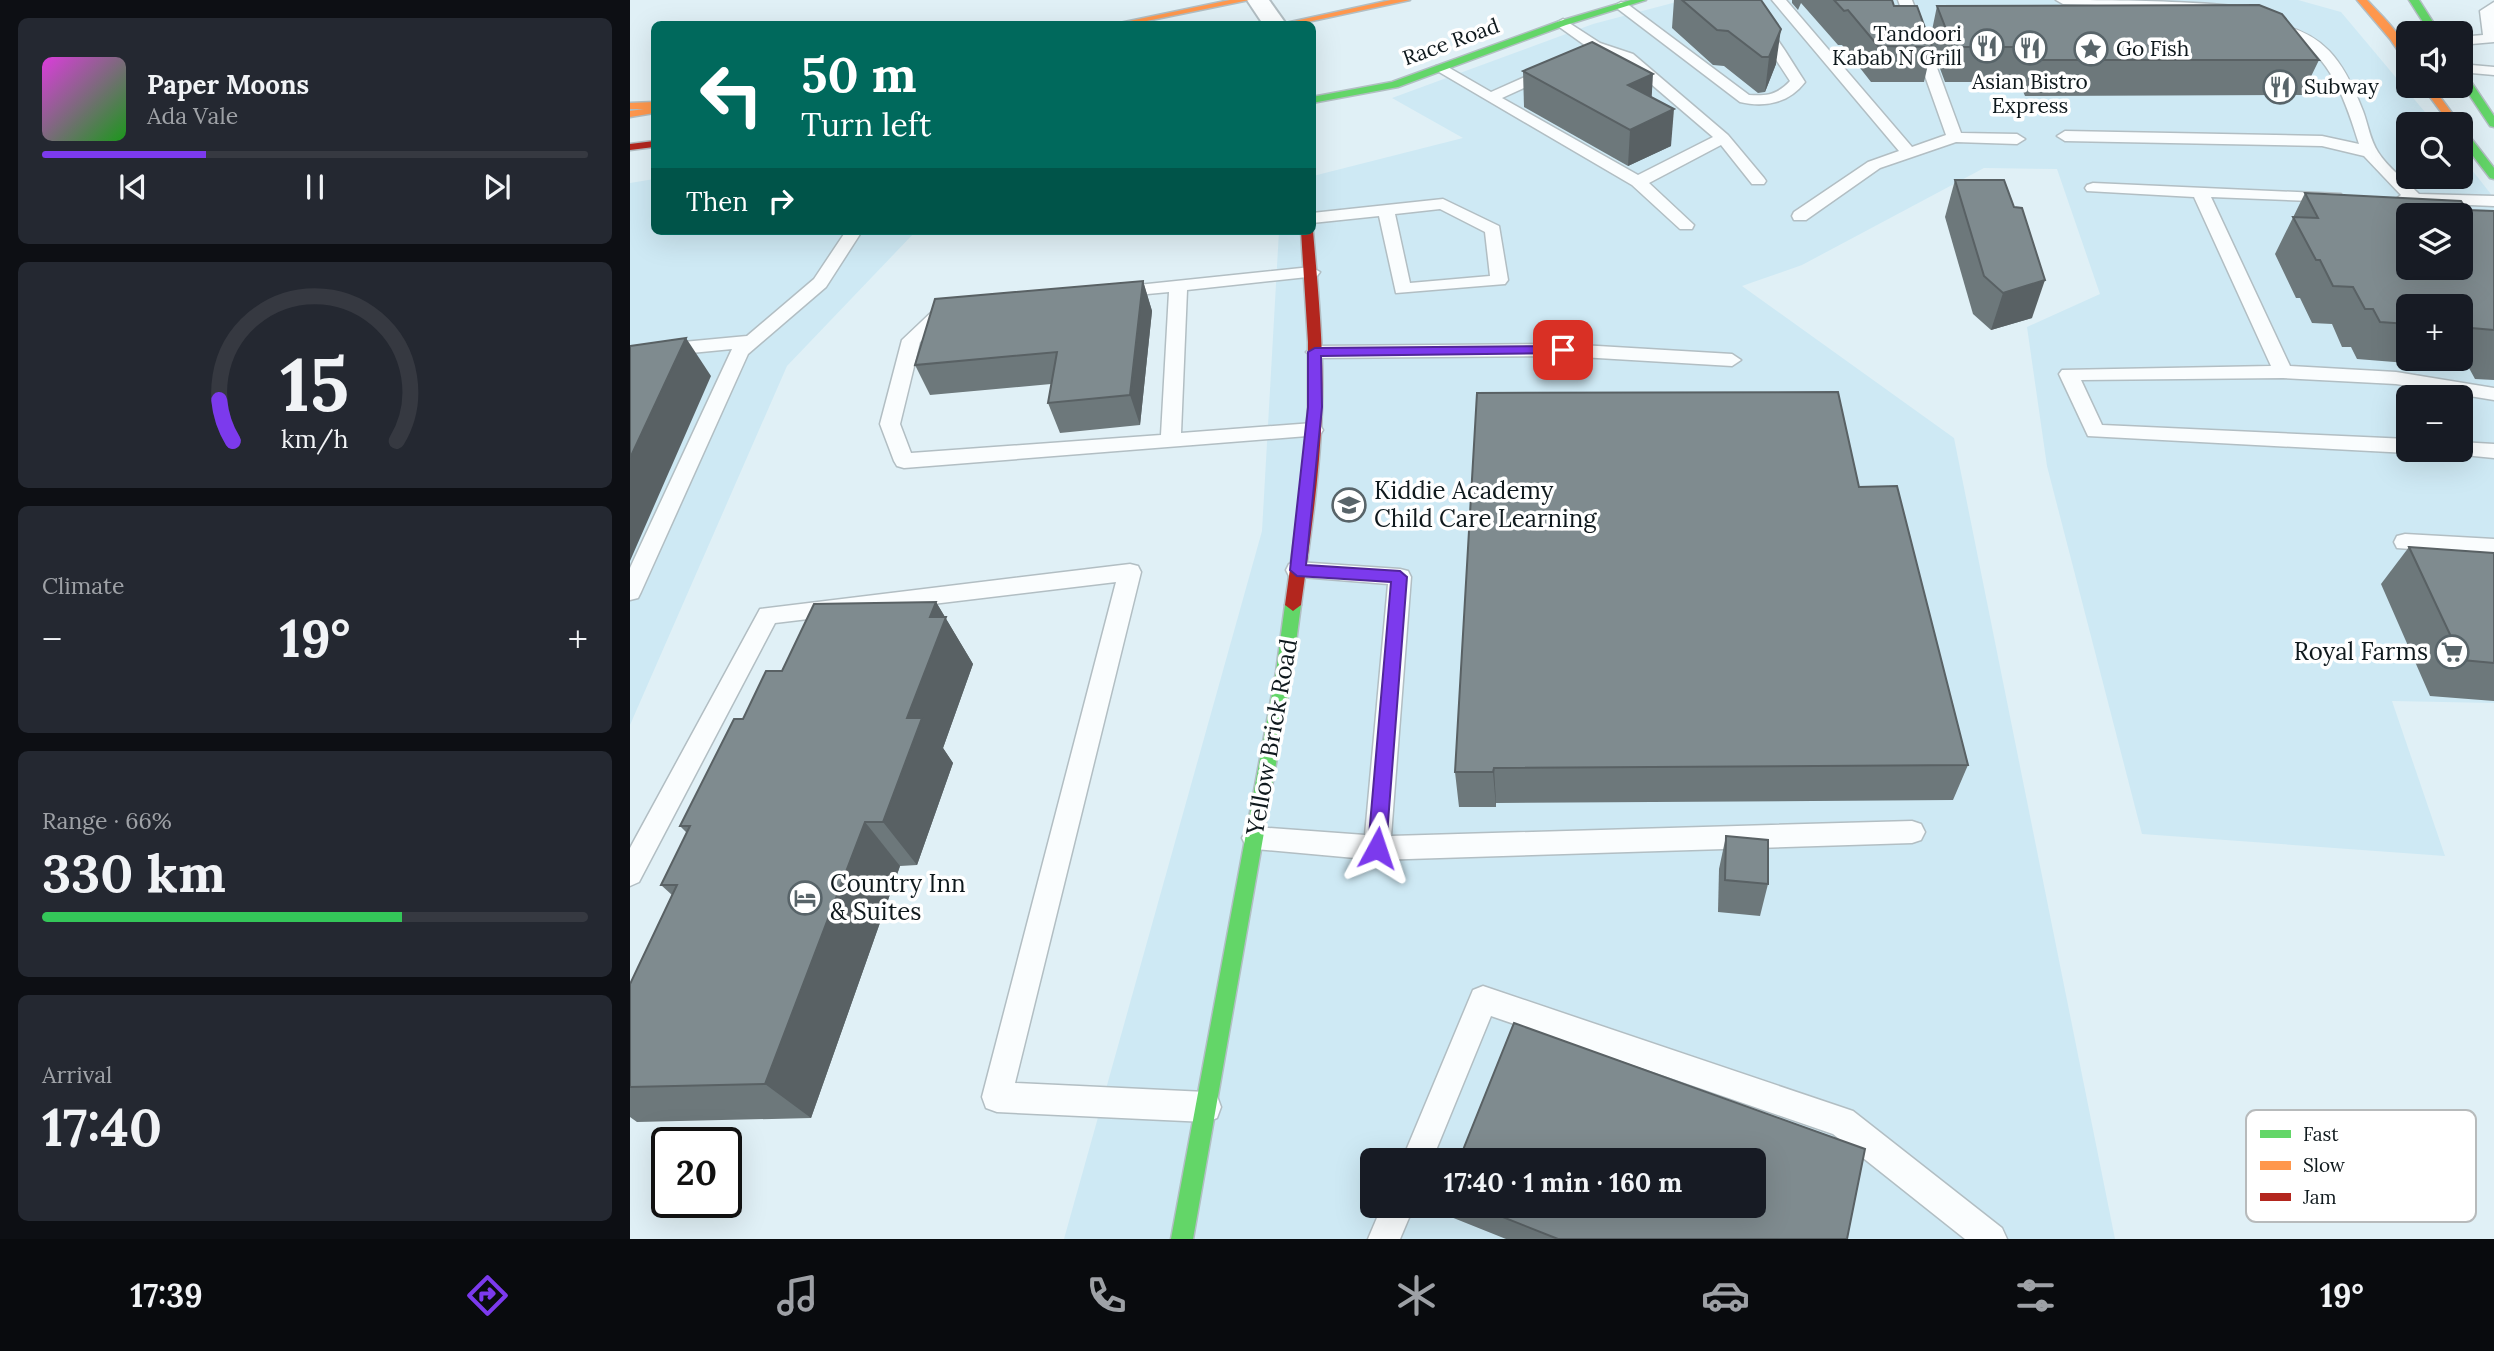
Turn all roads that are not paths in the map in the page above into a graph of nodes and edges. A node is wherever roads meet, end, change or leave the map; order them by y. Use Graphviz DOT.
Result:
graph roads {
  1 [pos="1244,0"];
  2 [pos="1258,0"];
  3 [pos="1405,0"];
  4 [pos="1641,0"];
  5 [pos="1712,0"];
  6 [pos="1779,0"];
  7 [pos="1905,0"];
  8 [pos="2063,0"];
  9 [pos="2414,0"];
  10 [pos="2434,0"];
  11 [pos="2362,1"];
  12 [pos="1620,6"];
  13 [pos="2494,6"];
  14 [pos="1136,21"];
  15 [pos="1272,21"];
  16 [pos="1301,21"];
  17 [pos="2427,21"];
  18 [pos="2434,21"];
  19 [pos="1563,23"];
  20 [pos="2246,26"];
  21 [pos="2287,26"];
  22 [pos="2396,40"];
  23 [pos="2473,40"];
  24 [pos="1595,46"];
  25 [pos="1441,69"];
  26 [pos="2473,71"];
  27 [pos="2494,71"];
  28 [pos="2473,91"];
  29 [pos="1491,97"];
  30 [pos="1316,99"];
  31 [pos="630,107"];
  32 [pos="651,108"];
  33 [pos="651,109"];
  34 [pos="630,114"];
  35 [pos="2494,124"];
  36 [pos="2065,136"];
  37 [pos="1955,137"];
  38 [pos="1723,138"];
  39 [pos="2017,139"];
  40 [pos="651,144"];
  41 [pos="630,147"];
  42 [pos="2473,148"];
  43 [pos="1909,153"];
  44 [pos="2370,153"];
  45 [pos="2494,176"];
  46 [pos="1758,181"];
  47 [pos="1638,182"];
  48 [pos="2093,188"];
  49 [pos="2200,192"];
  50 [pos="2348,197"];
  51 [pos="2388,198"];
  52 [pos="2414,199"];
  53 [pos="2494,201"];
  54 [pos="1386,210"];
  55 [pos="1800,216"];
  56 [pos="1316,218"];
  57 [pos="1686,225"];
  58 [pos="850,235"];
  59 [pos="1307,235"];
  60 [pos="1311,272"];
  61 [pos="1178,285"];
  62 [pos="1096,293"];
  63 [pos="973,306"];
  64 [pos="752,341"];
  65 [pos="1315,352"];
  66 [pos="630,353"];
  67 [pos="1732,360"];
  68 [pos="2283,372"];
  69 [pos="2494,394"];
  70 [pos="1313,430"];
  71 [pos="1171,441"];
  72 [pos="2396,445"];
  73 [pos="2473,450"];
  74 [pos="2494,451"];
  75 [pos="2405,542"];
  76 [pos="2494,547"];
  77 [pos="1297,570"];
  78 [pos="630,592"];
  79 [pos="1912,832"];
  80 [pos="1255,838"];
  81 [pos="1377,848"];
  82 [pos="630,874"];
  83 [pos="1206,1107"];
  84 [pos="1422,1148"];
  85 [pos="1393,1218"];
  86 [pos="1182,1239"];
  87 [pos="1384,1239"];
  88 [pos="1991,1239"];
  1 -- 14 [label="main road"];
  2 -- 15 [label="street"];
  3 -- 16 [label="main road"];
  4 -- 12 [label="main road, Race Road"];
  5 -- 12 [label="lane"];
  6 -- 43 [label="lane"];
  7 -- 37 [label="lane"];
  8 -- 21 [label="lane"];
  9 -- 17 [label="main road"];
  10 -- 18 [label="main road"];
  11 -- 22 [label="main road"];
  12 -- 19 [label="main road, Race Road"];
  13 -- 23 [label="lane"];
  19 -- 24 [label="lane"];
  19 -- 25 [label="main road, Race Road"];
  20 -- 21 [label="lane"];
  21 -- 44 [label="lane"];
  24 -- 29 [label="lane"];
  24 -- 38 [label="lane"];
  25 -- 29 [label="lane"];
  25 -- 30 [label="main road, Race Road"];
  26 -- 27 [label="lane"];
  28 -- 35 [label="main road"];
  29 -- 47 [label="lane"];
  31 -- 32 [label="main road"];
  33 -- 34 [label="main road"];
  36 -- 44 [label="lane"];
  37 -- 39 [label="lane"];
  37 -- 43 [label="lane"];
  38 -- 46 [label="lane"];
  38 -- 47 [label="lane"];
  40 -- 41 [label="main road"];
  42 -- 45 [label="main road"];
  43 -- 55 [label="lane"];
  44 -- 52 [label="lane"];
  47 -- 57 [label="lane"];
  48 -- 49 [label="lane"];
  49 -- 50 [label="lane"];
  49 -- 68 [label="lane"];
  51 -- 52 [label="lane"];
  52 -- 53 [label="lane"];
  54 -- 54 [label="lane"];
  54 -- 56 [label="lane"];
  58 -- 64 [label="lane"];
  59 -- 60 [label="main road, Yellow Brick Road"];
  60 -- 61 [label="lane"];
  60 -- 65 [label="main road, Yellow Brick Road"];
  61 -- 62 [label="lane"];
  61 -- 71 [label="lane"];
  63 -- 71 [label="lane"];
  64 -- 66 [label="lane"];
  64 -- 78 [label="lane"];
  65 -- 67 [label="lane"];
  65 -- 70 [label="main road, Yellow Brick Road"];
  68 -- 69 [label="lane"];
  68 -- 72 [label="lane"];
  70 -- 71 [label="lane"];
  70 -- 77 [label="main road, Yellow Brick Road"];
  73 -- 74 [label="lane"];
  75 -- 76 [label="lane"];
  77 -- 80 [label="main road, Yellow Brick Road"];
  77 -- 81 [label="lane"];
  79 -- 81 [label="lane"];
  80 -- 81 [label="lane"];
  80 -- 83 [label="main road, Yellow Brick Road"];
  82 -- 83 [label="lane"];
  83 -- 86 [label="main road, Yellow Brick Road"];
  84 -- 88 [label="lane"];
  85 -- 87 [label="lane"];
}
